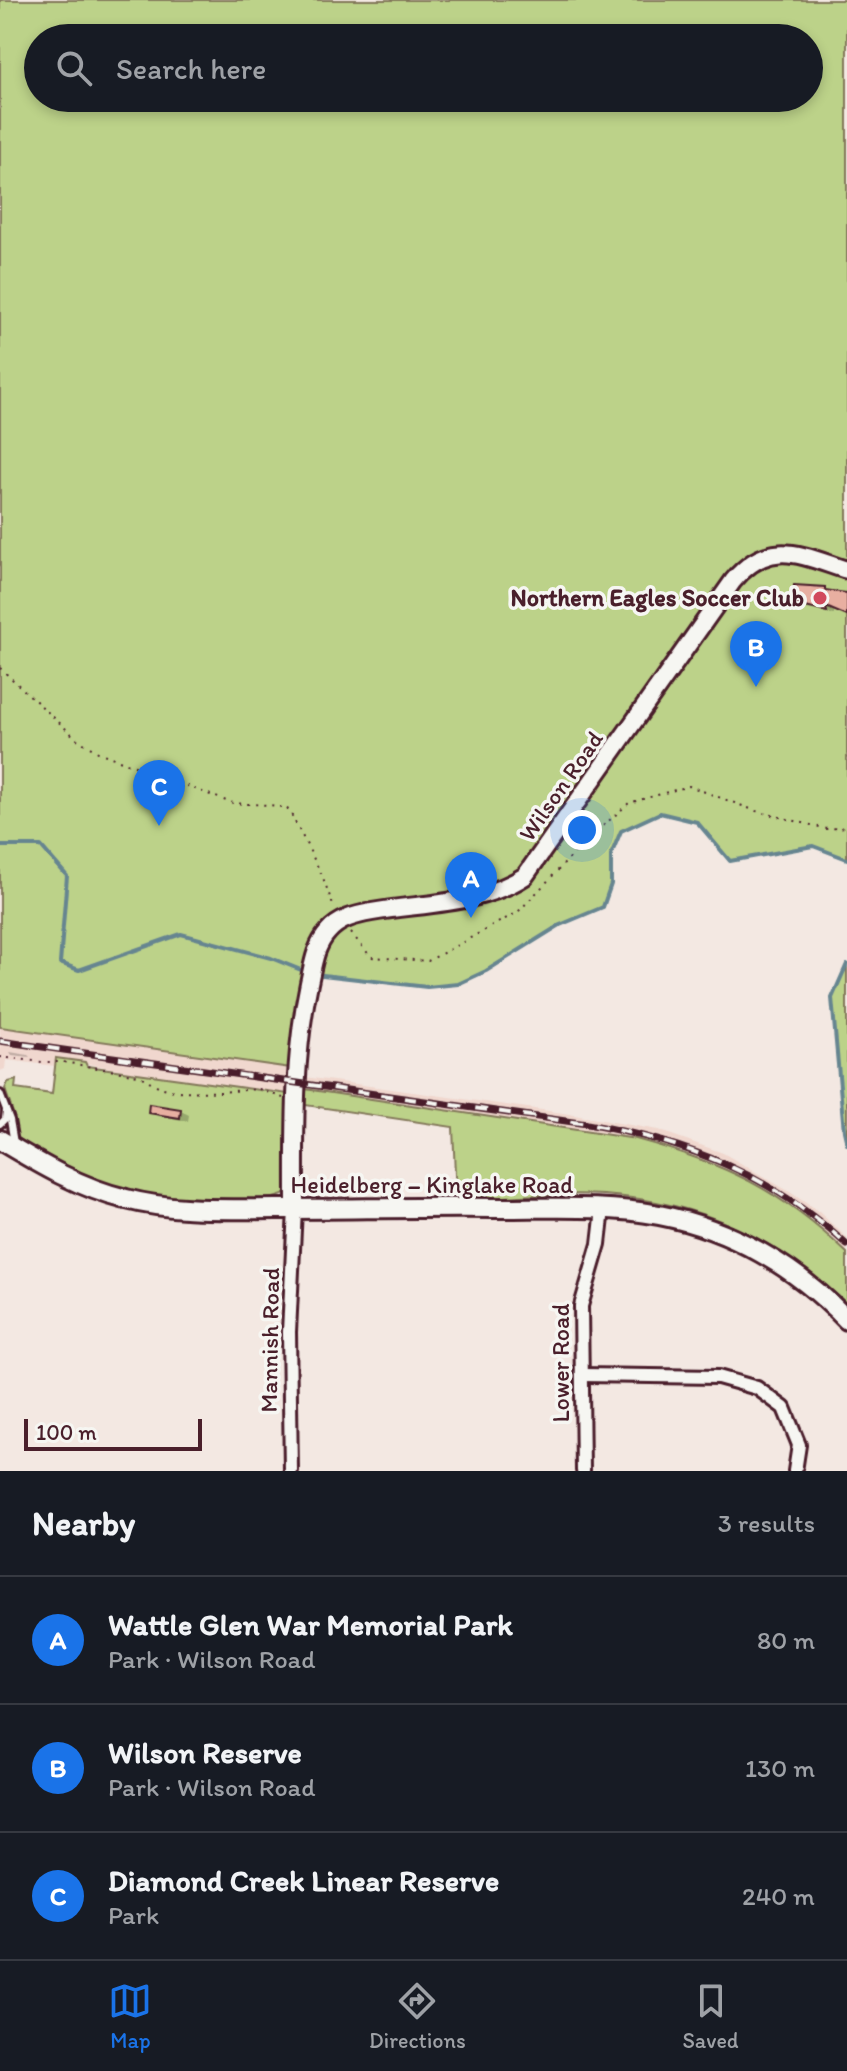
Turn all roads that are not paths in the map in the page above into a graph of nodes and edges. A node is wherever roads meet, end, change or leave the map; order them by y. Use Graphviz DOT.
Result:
graph roads {
  1 [pos="847,570"];
  2 [pos="0,1094"];
  3 [pos="5,1107"];
  4 [pos="0,1124"];
  5 [pos="0,1140"];
  6 [pos="17,1150"];
  7 [pos="295,1209"];
  8 [pos="603,1209"];
  9 [pos="847,1320"];
  10 [pos="583,1375"];
  11 [pos="291,1471"];
  12 [pos="583,1471"];
  13 [pos="795,1471"];
  1 -- 7 [label="street, Wilson Road"];
  2 -- 3 [label="lane"];
  3 -- 4 [label="lane"];
  3 -- 6 [label="lane"];
  5 -- 6 [label="main road, Heidelberg – Kinglake Road"];
  6 -- 7 [label="main road, Heidelberg – Kinglake Road"];
  7 -- 8 [label="main road, Heidelberg – Kinglake Road"];
  7 -- 11 [label="street, Mannish Road"];
  8 -- 9 [label="main road, Heidelberg – Kinglake Road"];
  8 -- 10 [label="street, Lower Road"];
  10 -- 12 [label="street, Lower Road"];
  10 -- 13 [label="street"];
}
